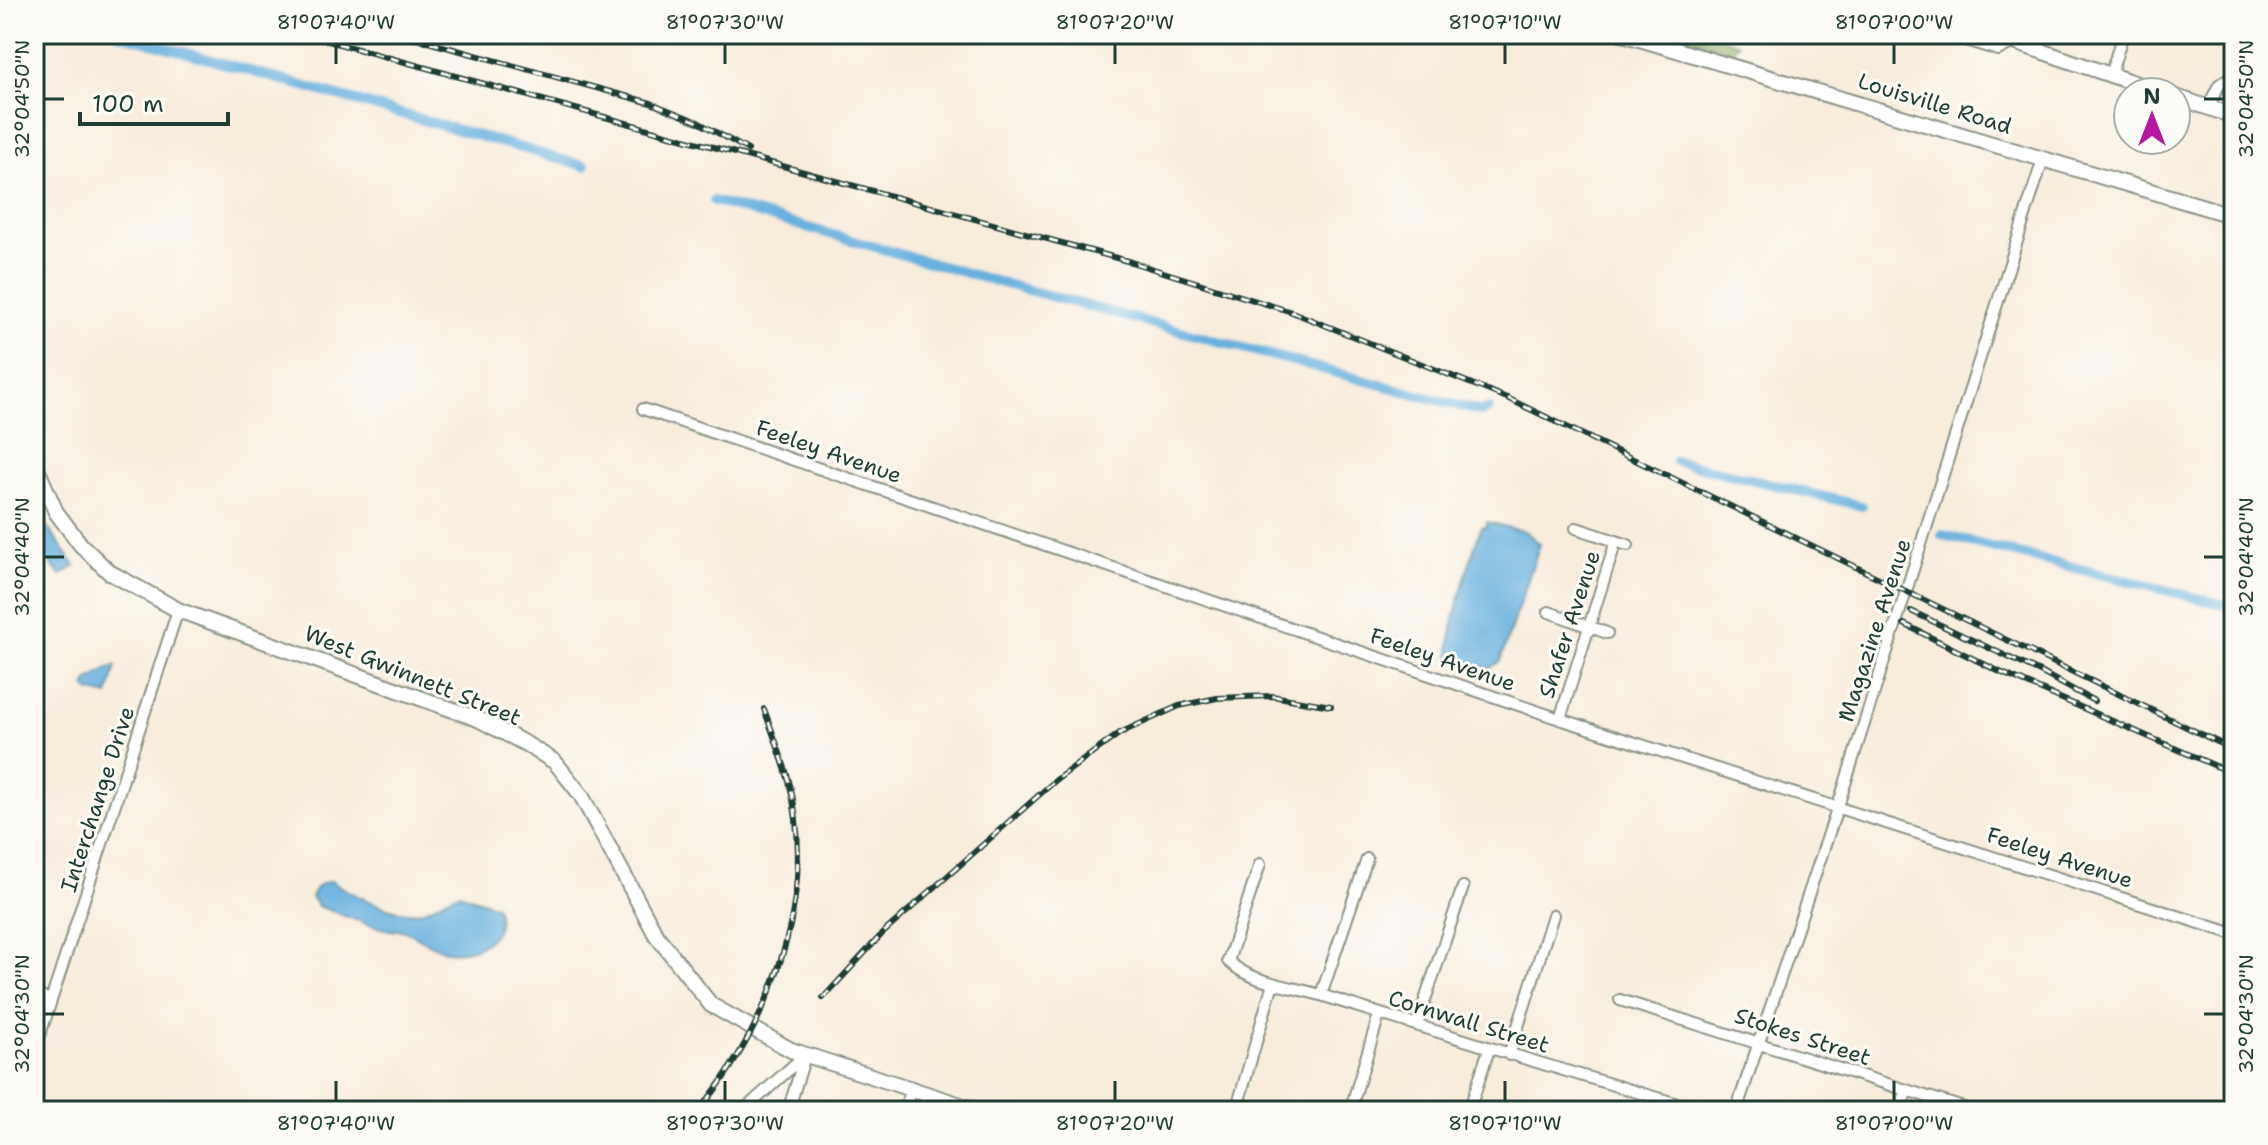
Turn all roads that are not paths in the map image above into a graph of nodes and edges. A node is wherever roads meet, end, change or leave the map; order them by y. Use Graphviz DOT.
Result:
graph roads {
  1 [pos="1623,34"];
  2 [pos="1946,34"];
  3 [pos="2123,34"];
  4 [pos="2004,37"];
  5 [pos="2234,74"];
  6 [pos="2110,76"];
  7 [pos="2192,102"];
  8 [pos="2208,107"];
  9 [pos="2234,116"];
  10 [pos="2043,159"];
  11 [pos="2234,216"];
  12 [pos="643,409"];
  13 [pos="34,462"];
  14 [pos="1576,528"];
  15 [pos="1616,541"];
  16 [pos="1628,545"];
  17 [pos="178,610"];
  18 [pos="1549,612"];
  19 [pos="1590,626"];
  20 [pos="1607,633"];
  21 [pos="1560,719"];
  22 [pos="1838,806"];
  23 [pos="1367,859"];
  24 [pos="1260,864"];
  25 [pos="1463,887"];
  26 [pos="1553,915"];
  27 [pos="2234,934"];
  28 [pos="1273,983"];
  29 [pos="34,995"];
  30 [pos="1321,995"];
  31 [pos="51,1000"];
  32 [pos="1620,1000"];
  33 [pos="1379,1015"];
  34 [pos="1417,1024"];
  35 [pos="1757,1042"];
  36 [pos="1489,1049"];
  37 [pos="34,1053"];
  38 [pos="806,1054"];
  39 [pos="1509,1055"];
  40 [pos="912,1087"];
  41 [pos="1907,1090"];
  42 [pos="743,1111"];
  43 [pos="788,1111"];
  44 [pos="904,1111"];
  45 [pos="979,1111"];
  46 [pos="1236,1111"];
  47 [pos="1350,1111"];
  48 [pos="1469,1111"];
  49 [pos="1702,1111"];
  50 [pos="1736,1111"];
  51 [pos="1899,1111"];
  52 [pos="1973,1111"];
  1 -- 10 [label="main road, Louisville Road"];
  2 -- 4 [label="street"];
  3 -- 6 [label="street"];
  4 -- 6 [label="main road"];
  5 -- 8 [label="street"];
  7 -- 8 [label="main road"];
  8 -- 9 [label="main road"];
  10 -- 11 [label="main road, Louisville Road"];
  10 -- 22 [label="street, Magazine Avenue"];
  12 -- 21 [label="street, Feeley Avenue"];
  13 -- 17 [label="main road, West Gwinnett Street"];
  14 -- 15 [label="street"];
  15 -- 16 [label="street"];
  15 -- 19 [label="street, Shafer Avenue"];
  17 -- 31 [label="street, Interchange Drive"];
  17 -- 38 [label="main road, West Gwinnett Street"];
  18 -- 19 [label="street"];
  19 -- 20 [label="street"];
  19 -- 21 [label="street, Shafer Avenue"];
  21 -- 22 [label="street, Feeley Avenue"];
  22 -- 27 [label="street, Feeley Avenue"];
  22 -- 35 [label="street, Magazine Avenue"];
  23 -- 30 [label="street"];
  24 -- 28 [label="street, Cornwall Street"];
  25 -- 34 [label="street"];
  26 -- 39 [label="street"];
  28 -- 30 [label="street, Cornwall Street"];
  28 -- 46 [label="street"];
  29 -- 31 [label="street"];
  30 -- 33 [label="street, Cornwall Street"];
  31 -- 37 [label="street, Interchange Drive"];
  32 -- 35 [label="street, Stokes Street"];
  33 -- 34 [label="street, Cornwall Street"];
  33 -- 47 [label="street"];
  34 -- 36 [label="street, Cornwall Street"];
  35 -- 41 [label="street, Stokes Street"];
  35 -- 50 [label="street, Magazine Avenue"];
  36 -- 39 [label="street, Cornwall Street"];
  36 -- 48 [label="street"];
  38 -- 40 [label="main road, West Gwinnett Street"];
  38 -- 42 [label="street"];
  38 -- 43 [label="street"];
  39 -- 49 [label="street, Cornwall Street"];
  40 -- 44 [label="street"];
  40 -- 45 [label="main road, West Gwinnett Street"];
  41 -- 51 [label="street"];
  41 -- 52 [label="street, Stokes Street"];
}
